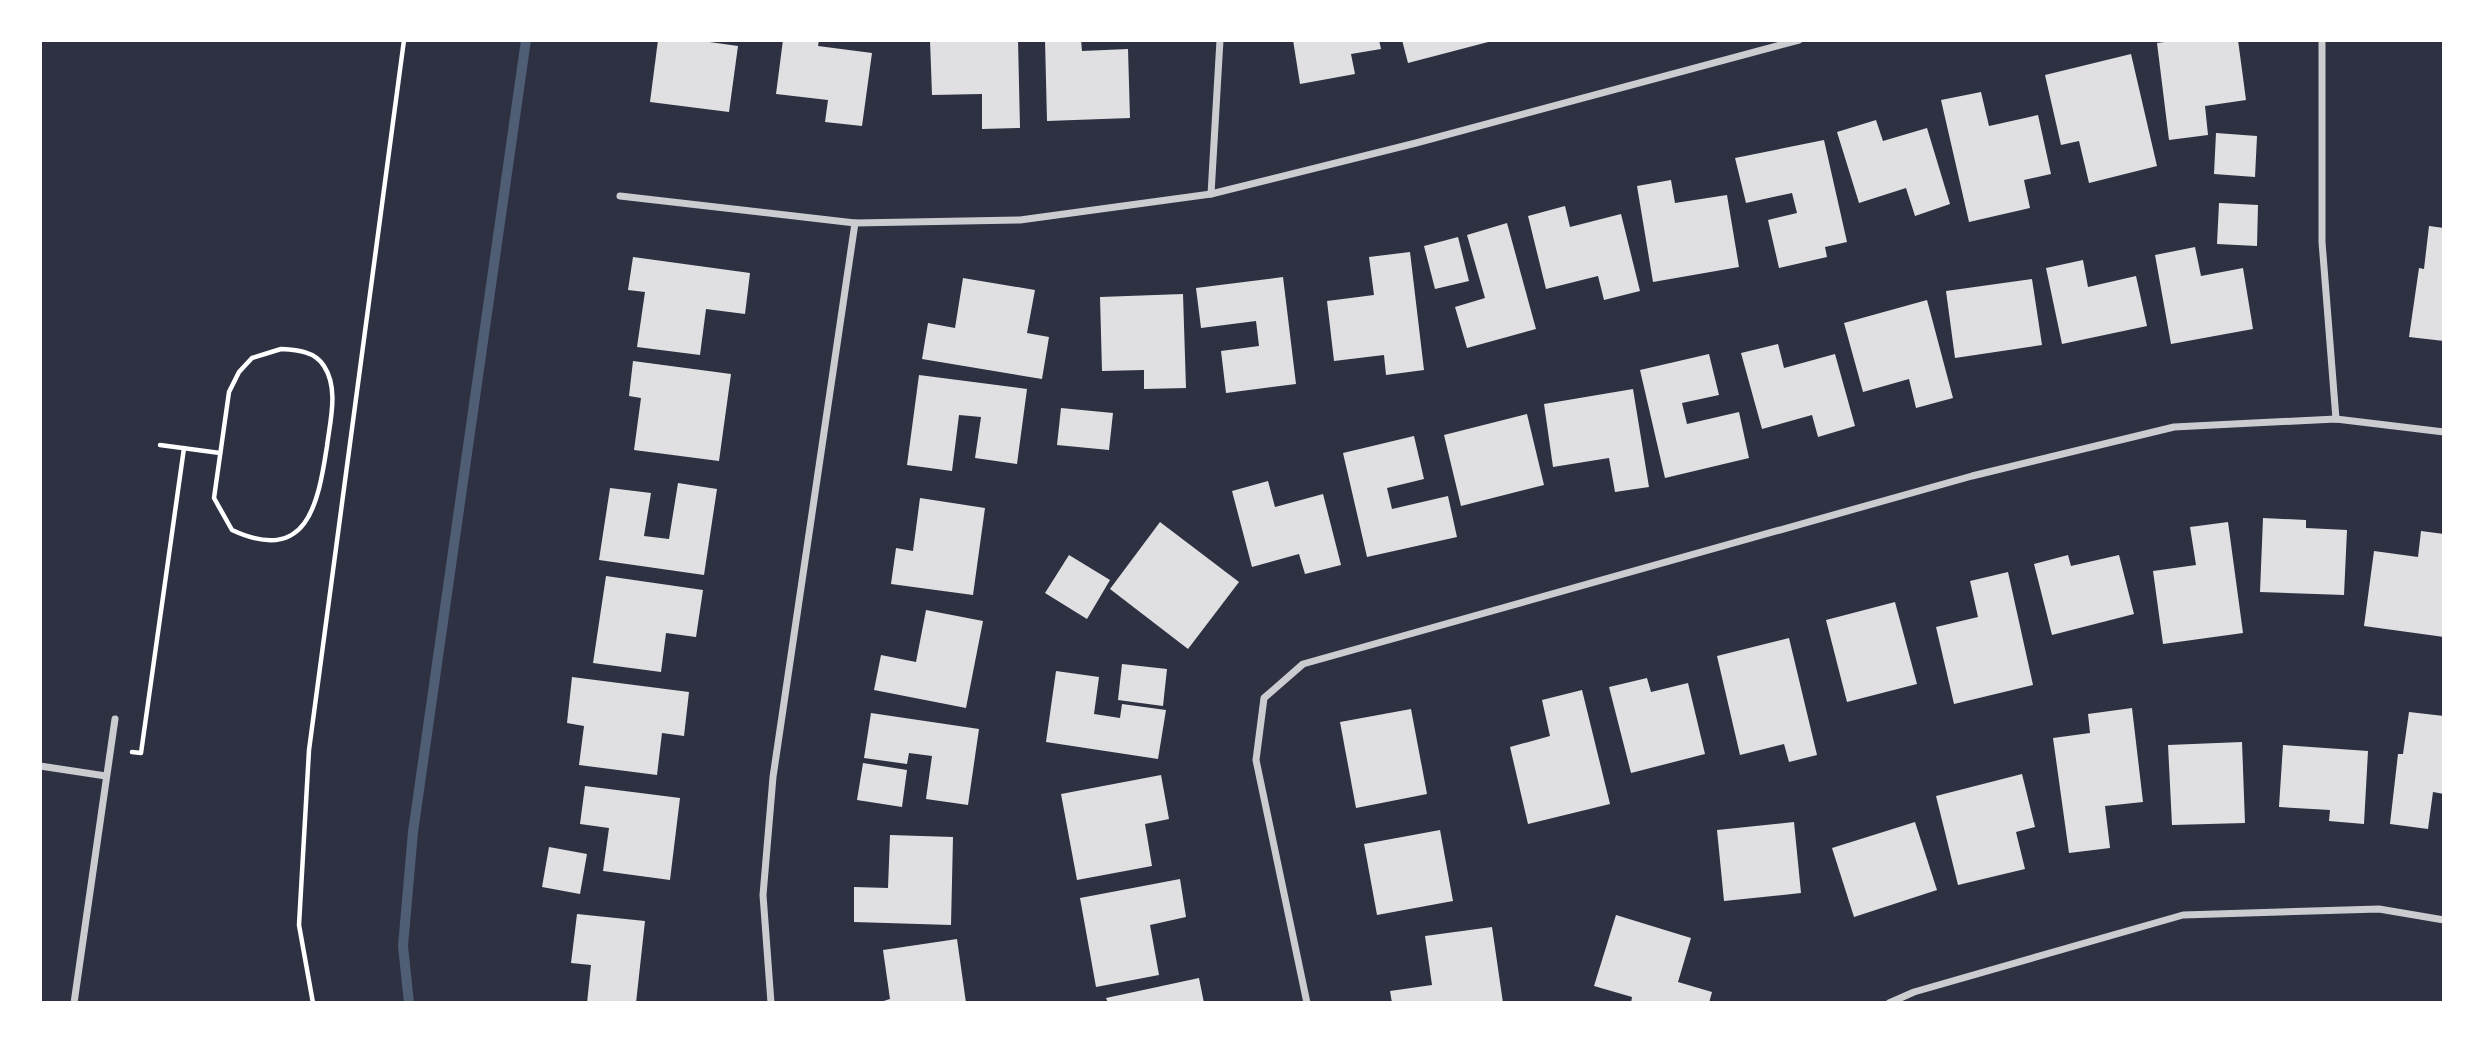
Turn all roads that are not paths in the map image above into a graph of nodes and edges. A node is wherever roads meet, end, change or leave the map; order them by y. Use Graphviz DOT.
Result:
graph roads {
  1 [pos="1220,40"];
  2 [pos="1799,40"];
  3 [pos="2322,40"];
  4 [pos="1211,194"];
  5 [pos="620,196"];
  6 [pos="855,223"];
  7 [pos="2336,419"];
  8 [pos="2444,432"];
  9 [pos="115,719"];
  10 [pos="40,766"];
  11 [pos="106,776"];
  12 [pos="2444,920"];
  13 [pos="74,1003"];
  14 [pos="771,1003"];
  15 [pos="1307,1003"];
  16 [pos="1889,1003"];
  1 -- 4 [label="street"];
  2 -- 4 [label="street"];
  3 -- 7 [label="street"];
  4 -- 6 [label="street"];
  5 -- 6 [label="street"];
  6 -- 14 [label="street"];
  7 -- 8 [label="street"];
  7 -- 15 [label="street"];
  9 -- 11 [label="street"];
  10 -- 11 [label="street"];
  11 -- 13 [label="street"];
  12 -- 16 [label="street"];
}
